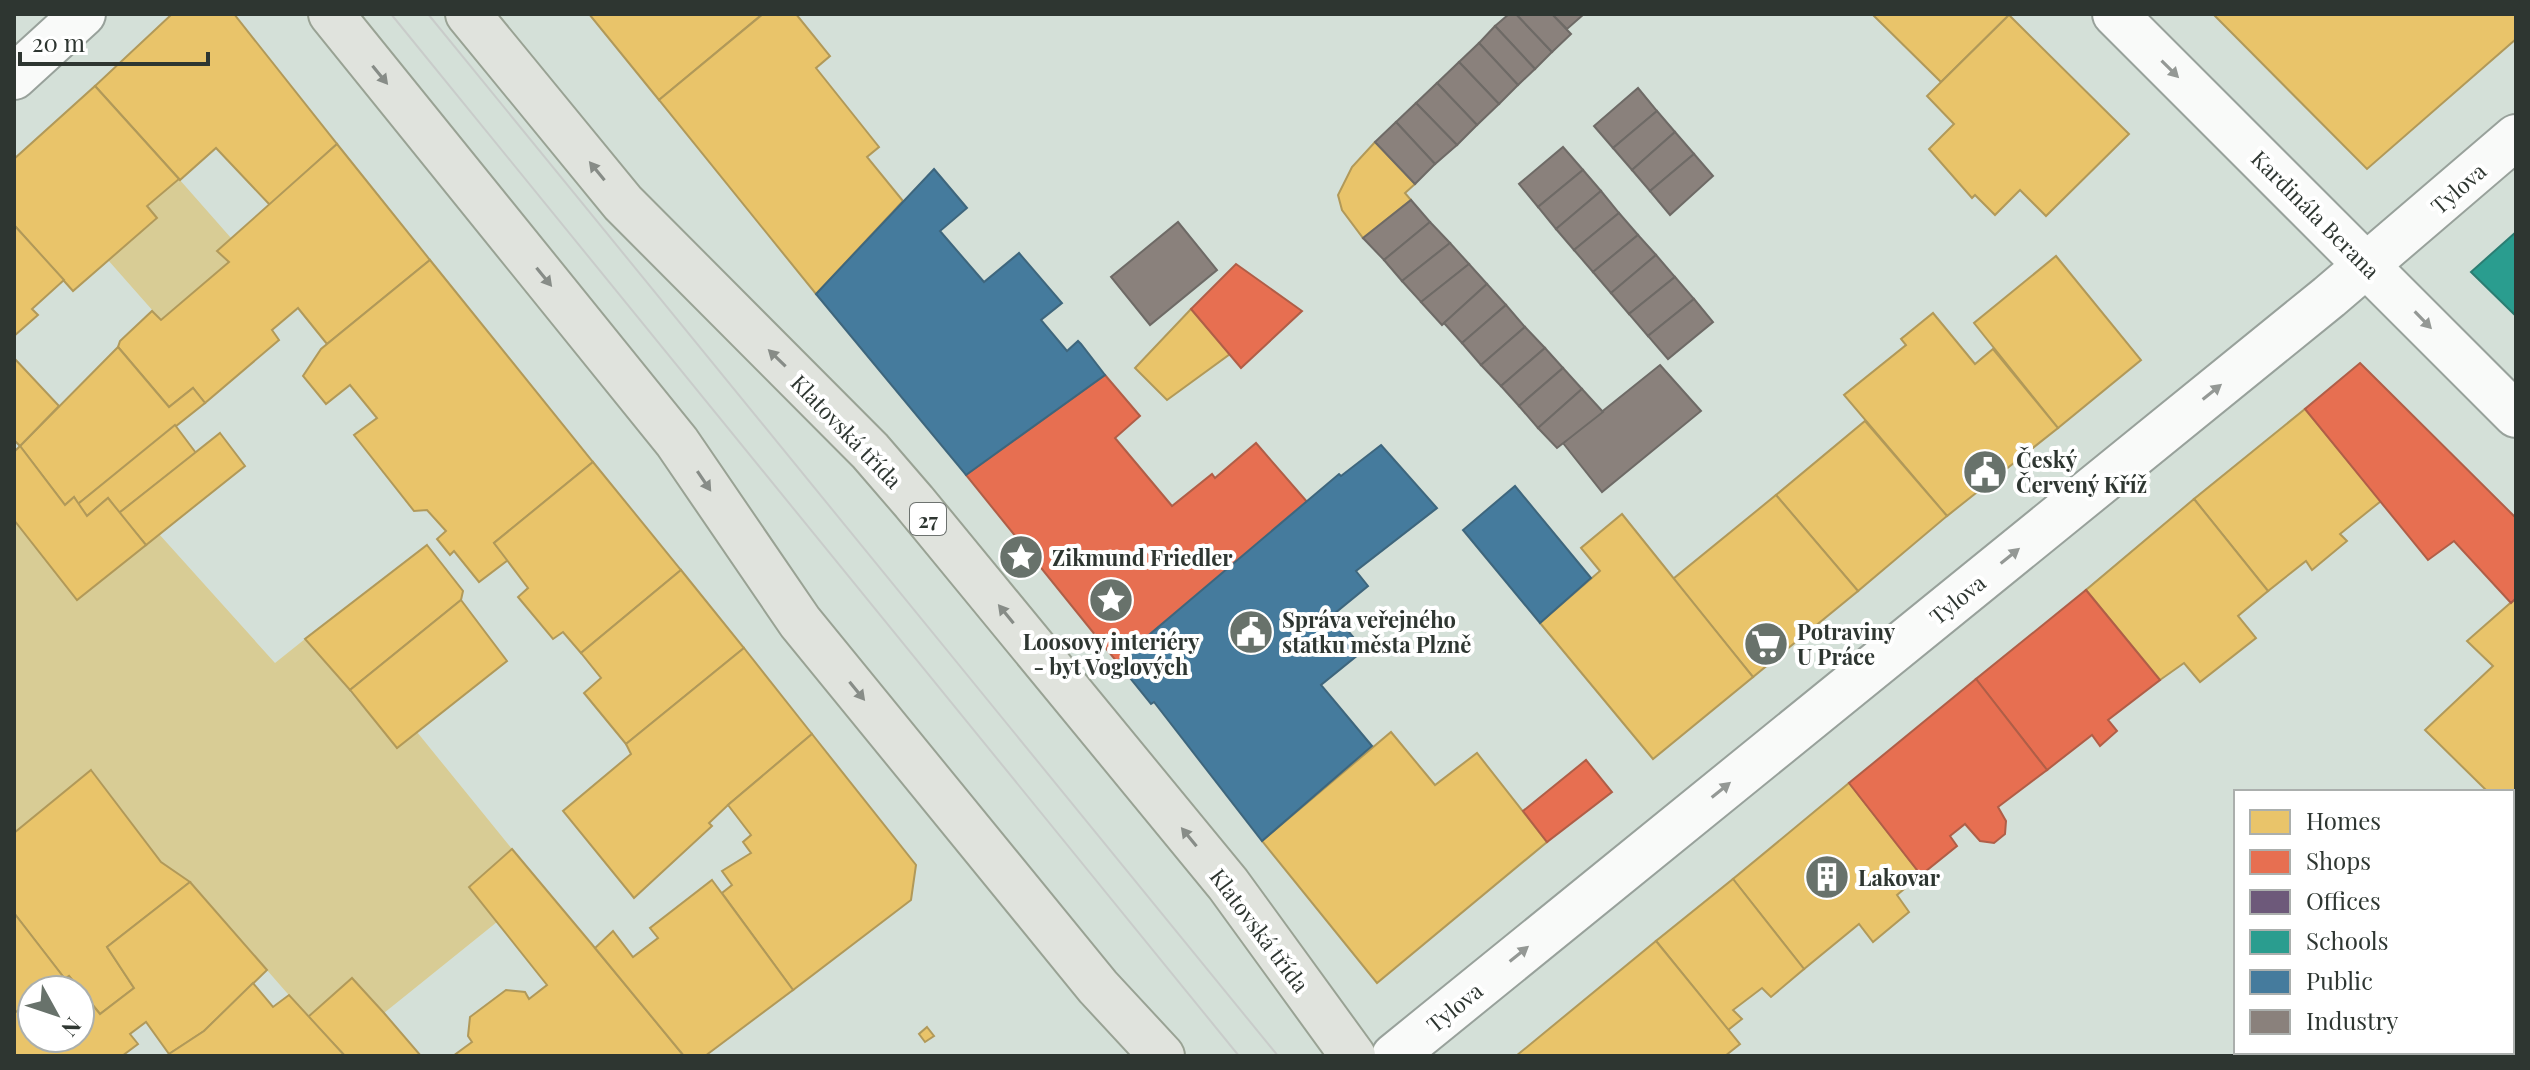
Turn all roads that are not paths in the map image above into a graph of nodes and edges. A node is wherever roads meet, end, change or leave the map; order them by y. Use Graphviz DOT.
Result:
graph roads {
  1 [pos="83,14"];
  2 [pos="331,14"];
  3 [pos="468,14"];
  4 [pos="2115,14"];
  5 [pos="14,77"];
  6 [pos="2516,137"];
  7 [pos="2368,265"];
  8 [pos="2516,415"];
  9 [pos="1162,1056"];
  10 [pos="1353,1056"];
  11 [pos="1394,1056"];
  1 -- 5 [label="street"];
  2 -- 9 [label="main road, one-way"];
  10 -- 3 [label="main road, Klatovská třída / 27, one-way"];
  4 -- 7 [label="street, Kardinála Berana, one-way"];
  6 -- 7 [label="street, Tylova"];
  7 -- 8 [label="street, Kardinála Berana, one-way"];
  11 -- 7 [label="street, Tylova, one-way"];
}
